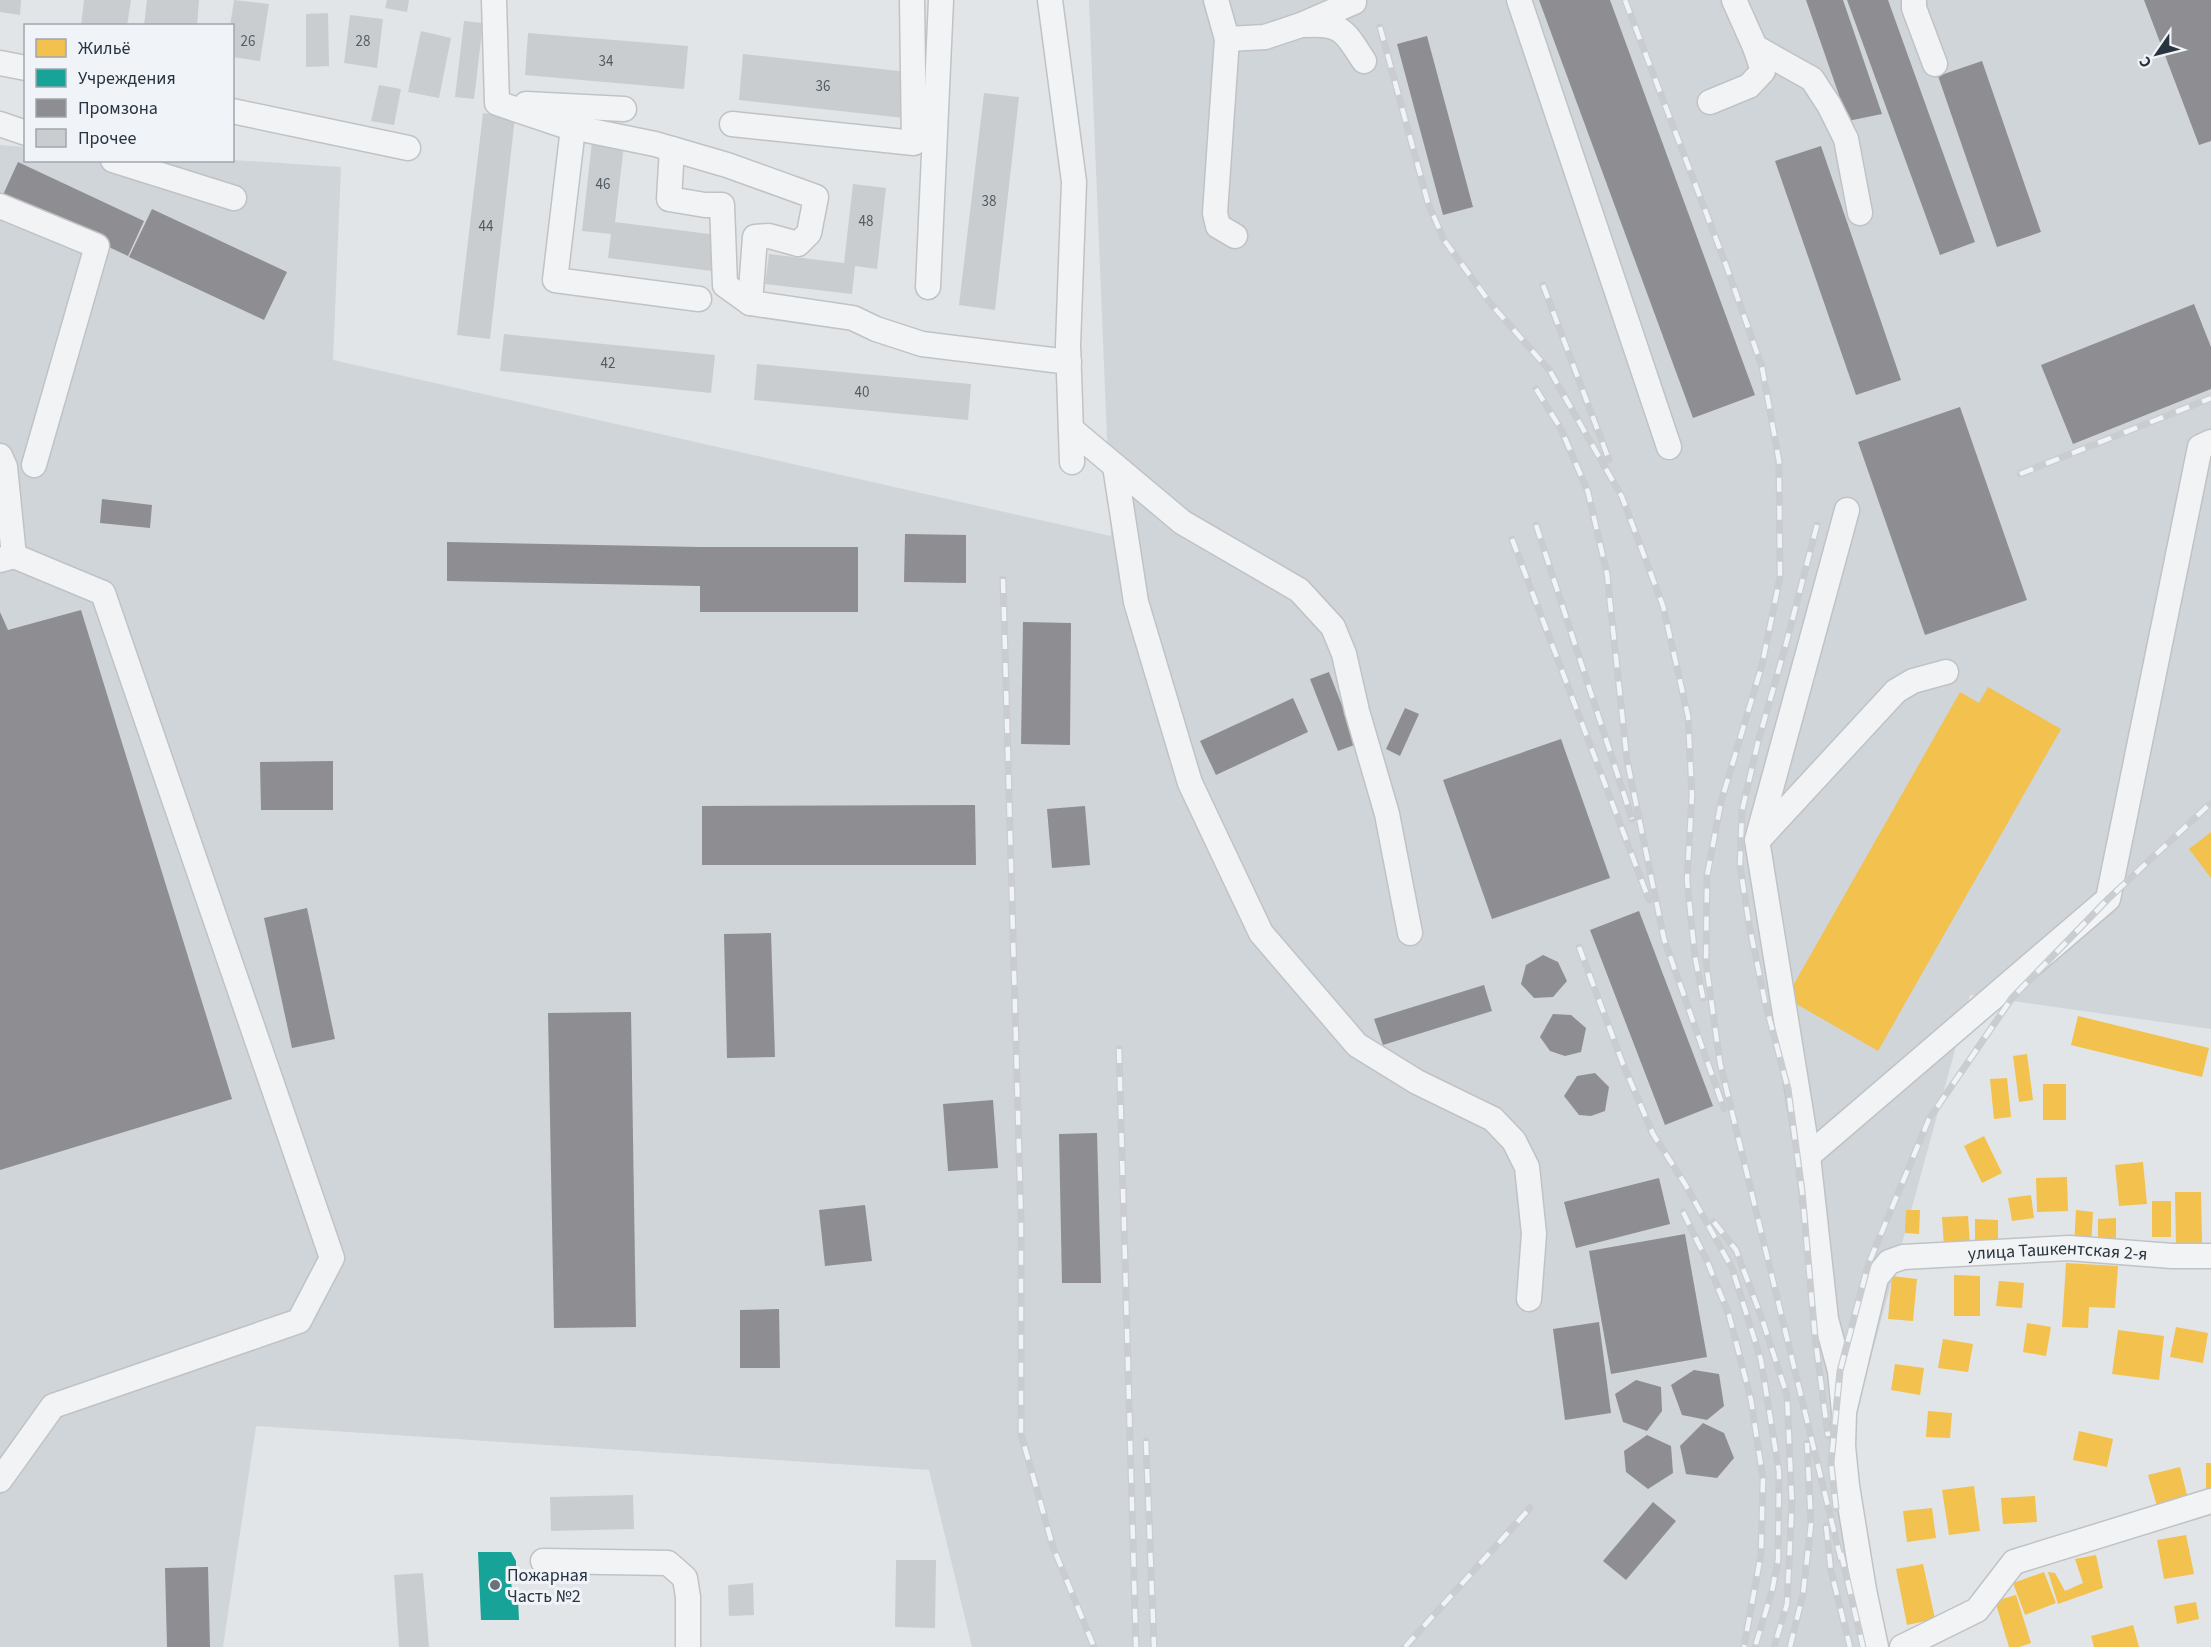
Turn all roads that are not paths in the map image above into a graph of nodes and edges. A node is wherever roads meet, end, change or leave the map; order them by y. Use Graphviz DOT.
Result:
graph roads {
  1 [pos="494,0"];
  2 [pos="912,0"];
  3 [pos="941,0"];
  4 [pos="1050,0"];
  5 [pos="1216,0"];
  6 [pos="1519,0"];
  7 [pos="1734,0"];
  8 [pos="1914,0"];
  9 [pos="1354,2"];
  10 [pos="1301,26"];
  11 [pos="1227,39"];
  12 [pos="1755,47"];
  13 [pos="1364,61"];
  14 [pos="0,63"];
  15 [pos="1935,64"];
  16 [pos="24,68"];
  17 [pos="1710,102"];
  18 [pos="496,103"];
  19 [pos="624,109"];
  20 [pos="234,111"];
  21 [pos="0,124"];
  22 [pos="732,124"];
  23 [pos="573,128"];
  24 [pos="24,132"];
  25 [pos="408,148"];
  26 [pos="672,149"];
  27 [pos="119,162"];
  28 [pos="234,198"];
  29 [pos="0,206"];
  30 [pos="1860,213"];
  31 [pos="1235,236"];
  32 [pos="928,287"];
  33 [pos="699,299"];
  34 [pos="750,303"];
  35 [pos="1069,362"];
  36 [pos="1071,429"];
  37 [pos="2211,442"];
  38 [pos="1669,447"];
  39 [pos="0,456"];
  40 [pos="1072,462"];
  41 [pos="34,465"];
  42 [pos="1115,466"];
  43 [pos="1847,510"];
  44 [pos="7,558"];
  45 [pos="1946,672"];
  46 [pos="1757,840"];
  47 [pos="1410,933"];
  48 [pos="1808,1156"];
  49 [pos="2211,1256"];
  50 [pos="1529,1299"];
  51 [pos="1844,1412"];
  52 [pos="0,1480"];
  53 [pos="2211,1501"];
  54 [pos="543,1561"];
  55 [pos="688,1647"];
  56 [pos="1876,1647"];
  57 [pos="1902,1647"];
  1 -- 18 [label="street"];
  2 -- 22 [label="street"];
  3 -- 32 [label="street"];
  4 -- 35 [label="street"];
  5 -- 11 [label="street"];
  6 -- 38 [label="street"];
  7 -- 12 [label="street"];
  8 -- 15 [label="street"];
  9 -- 10 [label="street"];
  10 -- 11 [label="street"];
  10 -- 13 [label="street"];
  11 -- 31 [label="street"];
  12 -- 17 [label="street"];
  12 -- 30 [label="street"];
  14 -- 16 [label="street"];
  18 -- 19 [label="street"];
  18 -- 23 [label="street"];
  20 -- 25 [label="street"];
  21 -- 24 [label="street"];
  23 -- 26 [label="street"];
  23 -- 33 [label="street"];
  26 -- 34 [label="street"];
  26 -- 34 [label="street"];
  27 -- 28 [label="street"];
  29 -- 41 [label="street"];
  34 -- 35 [label="street"];
  35 -- 36 [label="street"];
  36 -- 40 [label="street"];
  36 -- 42 [label="street"];
  37 -- 48 [label="street"];
  39 -- 44 [label="street"];
  42 -- 47 [label="street"];
  42 -- 50 [label="street"];
  43 -- 46 [label="street"];
  44 -- 52 [label="street"];
  45 -- 46 [label="street"];
  46 -- 48 [label="street"];
  48 -- 51 [label="street"];
  49 -- 51 [label="street, улица Ташкентская 2-я"];
  51 -- 56 [label="street"];
  53 -- 57 [label="street"];
  54 -- 55 [label="street"];
}
